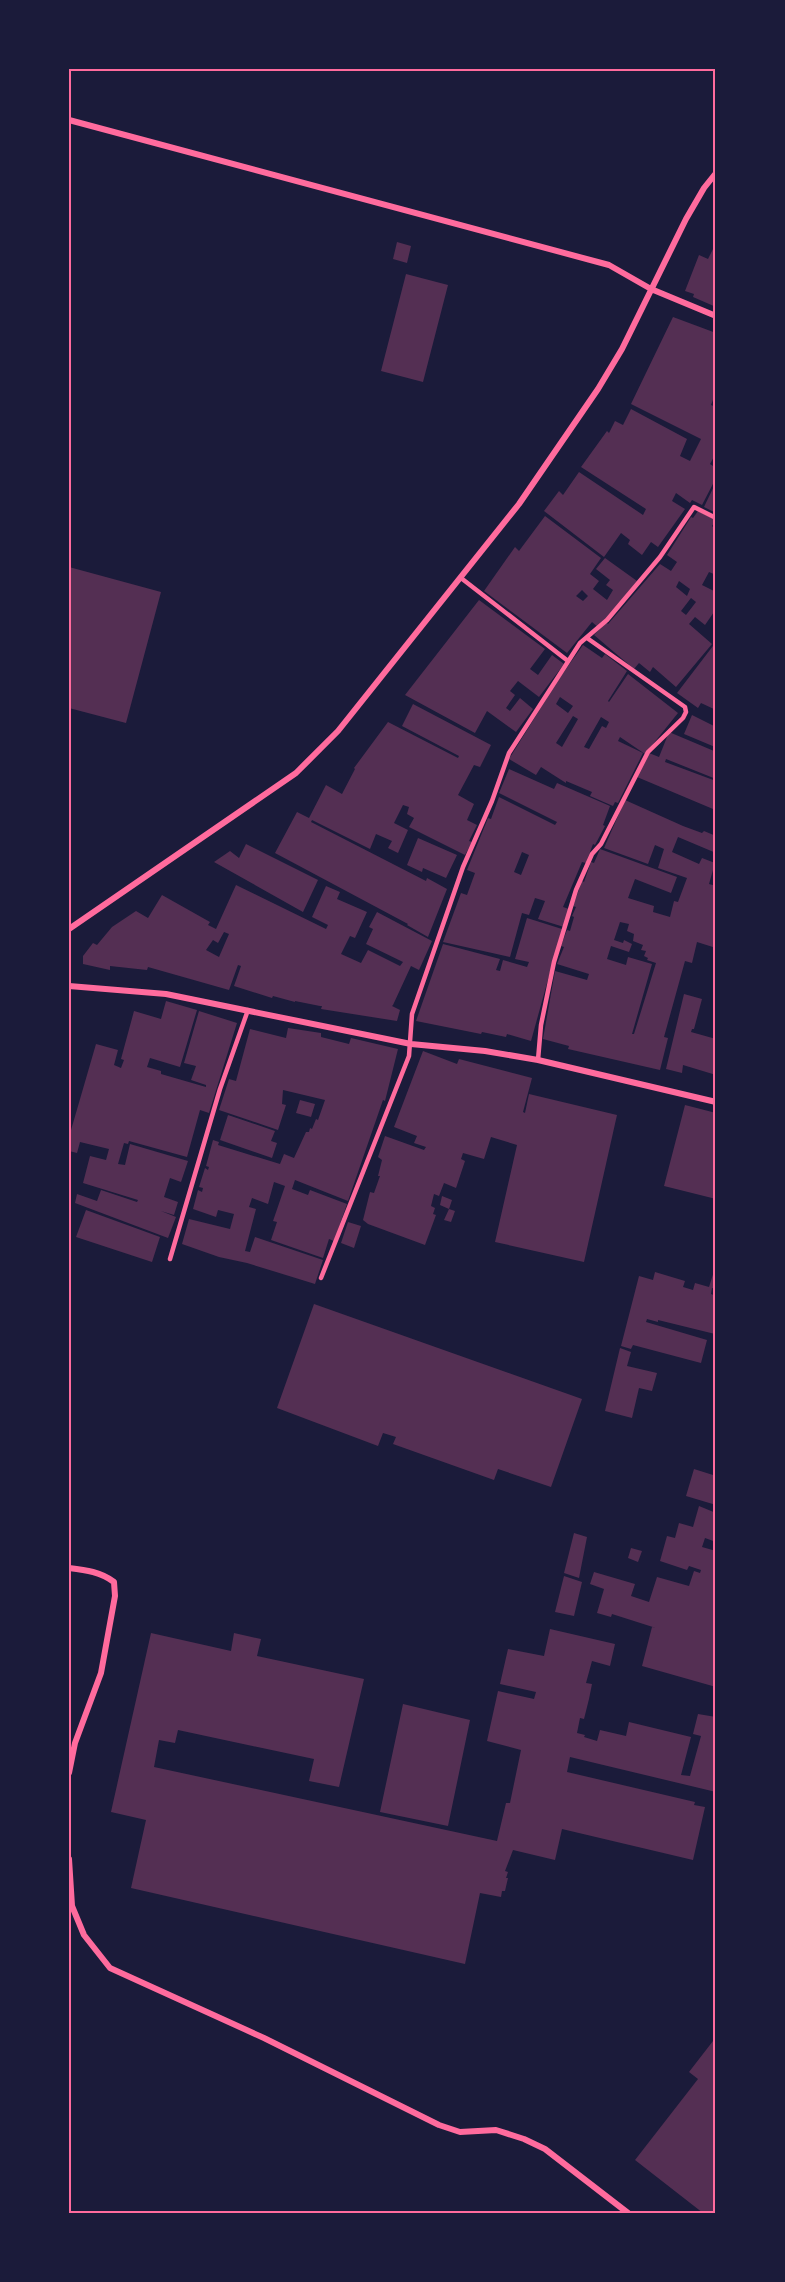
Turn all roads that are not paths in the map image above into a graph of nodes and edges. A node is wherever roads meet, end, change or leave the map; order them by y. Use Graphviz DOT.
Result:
graph roads {
  1 [pos="70,121"];
  2 [pos="69,129"];
  3 [pos="716,173"];
  4 [pos="651,289"];
  5 [pos="716,316"];
  6 [pos="716,518"];
  7 [pos="461,578"];
  8 [pos="587,638"];
  9 [pos="568,661"];
  10 [pos="69,929"];
  11 [pos="69,986"];
  12 [pos="248,1010"];
  13 [pos="411,1044"];
  14 [pos="538,1060"];
  15 [pos="716,1102"];
  16 [pos="170,1259"];
  17 [pos="321,1278"];
  18 [pos="69,1568"];
  19 [pos="69,1773"];
  20 [pos="69,1859"];
  21 [pos="628,2213"];
  1 -- 2 [label="street"];
  1 -- 4 [label="street"];
  3 -- 4 [label="street"];
  4 -- 5 [label="street"];
  4 -- 7 [label="street"];
  6 -- 8 [label="lane"];
  7 -- 9 [label="lane"];
  7 -- 10 [label="street"];
  8 -- 9 [label="lane"];
  8 -- 14 [label="lane"];
  9 -- 13 [label="lane"];
  11 -- 12 [label="street"];
  12 -- 13 [label="street"];
  12 -- 16 [label="lane"];
  13 -- 14 [label="street"];
  13 -- 17 [label="lane"];
  14 -- 15 [label="street"];
  18 -- 19 [label="street"];
  20 -- 21 [label="street"];
}
